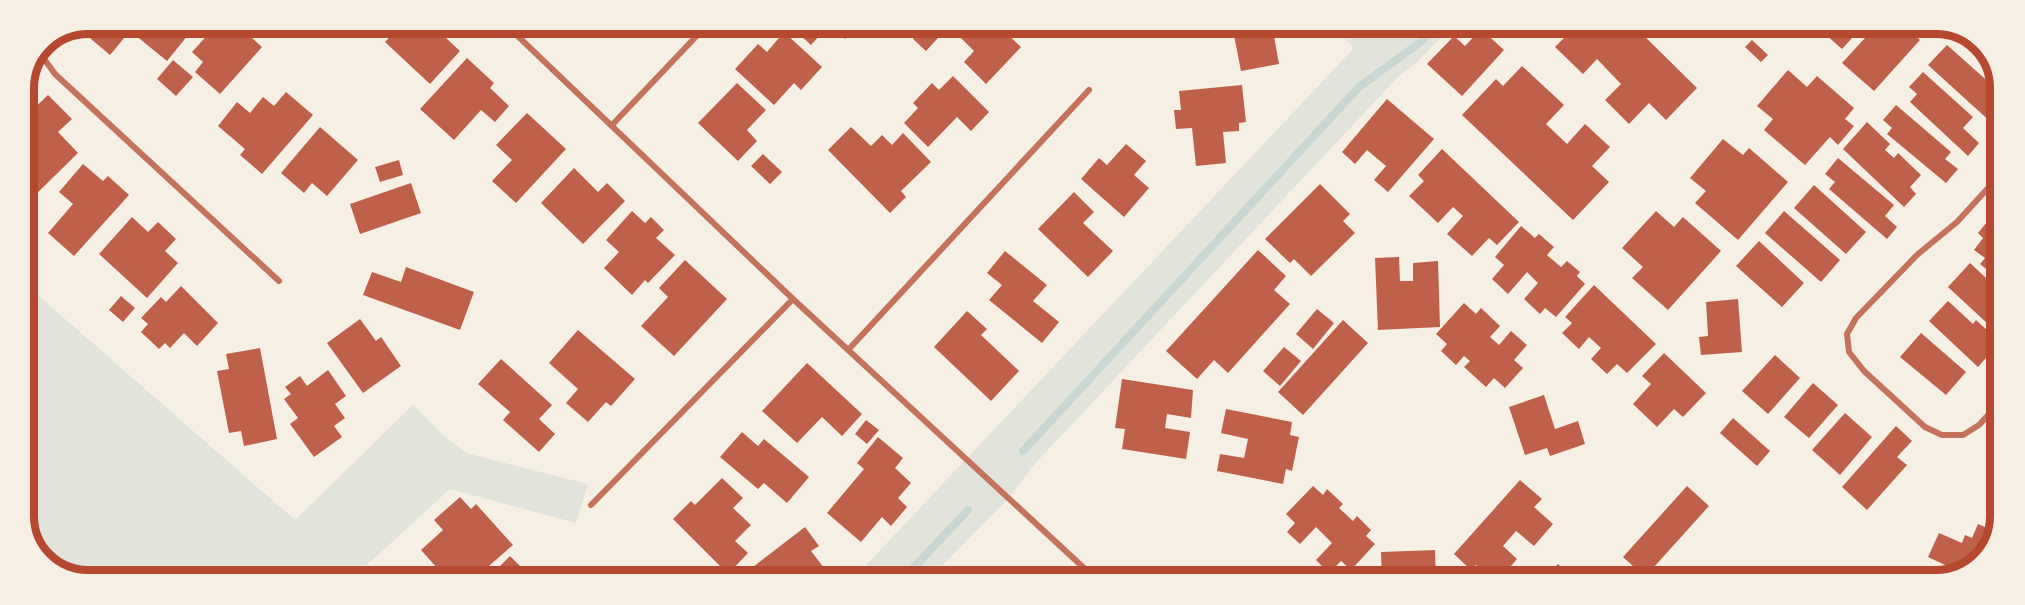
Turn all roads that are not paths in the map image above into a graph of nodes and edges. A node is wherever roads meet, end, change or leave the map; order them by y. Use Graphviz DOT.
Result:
graph roads {
  1 [pos="516,34"];
  2 [pos="698,34"];
  3 [pos="44,59"];
  4 [pos="1089,90"];
  5 [pos="612,125"];
  6 [pos="1990,186"];
  7 [pos="279,280"];
  8 [pos="793,299"];
  9 [pos="849,348"];
  10 [pos="1990,413"];
  11 [pos="591,506"];
  12 [pos="1086,570"];
  1 -- 5 [label="street"];
  2 -- 5 [label="street"];
  3 -- 7 [label="street"];
  4 -- 9 [label="street"];
  5 -- 8 [label="street"];
  6 -- 10 [label="street"];
  8 -- 9 [label="street"];
  8 -- 11 [label="street"];
  9 -- 12 [label="street"];
}
